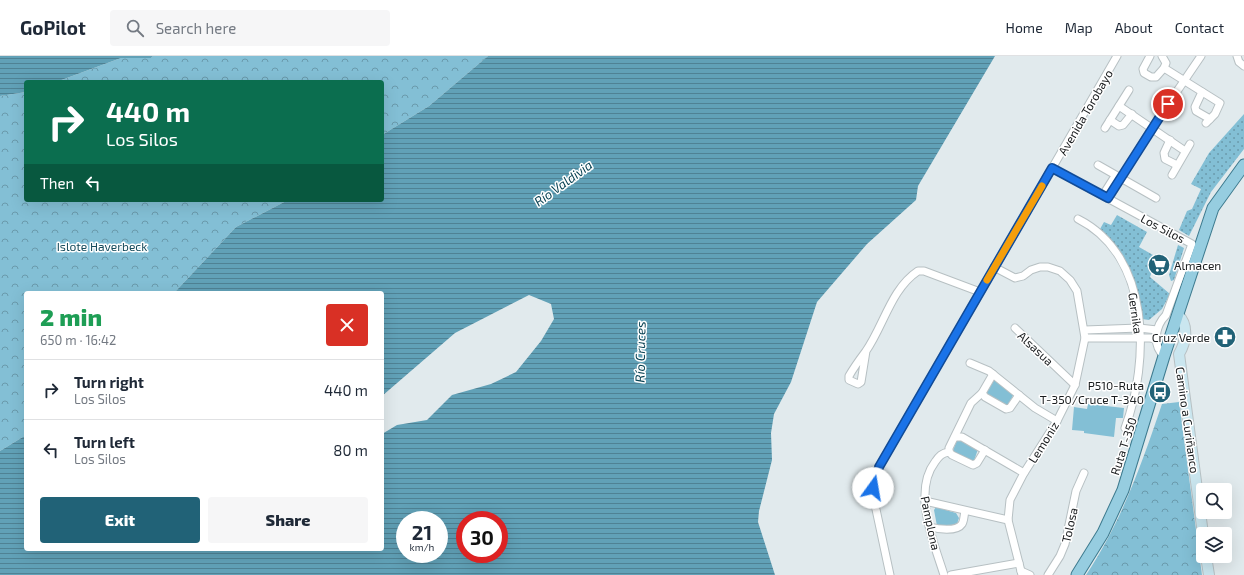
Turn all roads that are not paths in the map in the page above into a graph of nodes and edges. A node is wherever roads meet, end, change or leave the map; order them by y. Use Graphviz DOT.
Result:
graph roads {
  1 [pos="1117,56"];
  2 [pos="1150,56"];
  3 [pos="1162,56"];
  4 [pos="1201,56"];
  5 [pos="1237,56"];
  6 [pos="1244,66"];
  7 [pos="1164,68"];
  8 [pos="1184,81"];
  9 [pos="1129,90"];
  10 [pos="1202,92"];
  11 [pos="1119,106"];
  12 [pos="1132,114"];
  13 [pos="1110,120"];
  14 [pos="1105,128"];
  15 [pos="1152,128"];
  16 [pos="1170,140"];
  17 [pos="1177,164"];
  18 [pos="1098,165"];
  19 [pos="1244,165"];
  20 [pos="1052,168"];
  21 [pos="1172,176"];
  22 [pos="1117,177"];
  23 [pos="1106,197"];
  24 [pos="1156,198"];
  25 [pos="1213,208"];
  26 [pos="1078,219"];
  27 [pos="1192,244"];
  28 [pos="994,268"];
  29 [pos="980,292"];
  30 [pos="1166,315"];
  31 [pos="1178,315"];
  32 [pos="1015,328"];
  33 [pos="1139,328"];
  34 [pos="1157,330"];
  35 [pos="1085,334"];
  36 [pos="1140,338"];
  37 [pos="1156,339"];
  38 [pos="866,351"];
  39 [pos="1179,354"];
  40 [pos="1164,356"];
  41 [pos="970,363"];
  42 [pos="993,374"];
  43 [pos="1075,384"];
  44 [pos="982,393"];
  45 [pos="1019,395"];
  46 [pos="1057,421"];
  47 [pos="1125,428"];
  48 [pos="955,437"];
  49 [pos="985,450"];
  50 [pos="949,452"];
  51 [pos="1024,473"];
  52 [pos="1084,473"];
  53 [pos="925,501"];
  54 [pos="965,511"];
  55 [pos="1008,520"];
  56 [pos="930,527"];
  57 [pos="1202,527"];
  58 [pos="1019,563"];
  59 [pos="1207,563"];
  60 [pos="974,573"];
  61 [pos="1021,573"];
  62 [pos="890,575"];
  63 [pos="944,575"];
  64 [pos="950,575"];
  65 [pos="1030,575"];
  66 [pos="1048,575"];
  67 [pos="1077,575"];
  68 [pos="1209,575"];
  1 -- 20 [label="street, Avenida Torobayo"];
  2 -- 7 [label="street"];
  3 -- 7 [label="street"];
  4 -- 8 [label="street"];
  5 -- 6 [label="street"];
  7 -- 8 [label="street"];
  8 -- 10 [label="street"];
  8 -- 15 [label="street"];
  9 -- 11 [label="street"];
  10 -- 10 [label="street"];
  11 -- 12 [label="street"];
  11 -- 13 [label="street"];
  12 -- 13 [label="street"];
  12 -- 15 [label="street"];
  13 -- 14 [label="street"];
  15 -- 16 [label="street"];
  15 -- 22 [label="street"];
  16 -- 17 [label="street"];
  16 -- 17 [label="street"];
  17 -- 21 [label="street"];
  18 -- 22 [label="street, Los Silos"];
  19 -- 25 [label="main road, Ruta T-350"];
  20 -- 23 [label="street, Los Silos"];
  20 -- 28 [label="street, Avenida Torobayo"];
  22 -- 23 [label="street"];
  22 -- 24 [label="street, Los Silos"];
  23 -- 27 [label="street, Los Silos"];
  25 -- 27 [label="main road"];
  25 -- 31 [label="main road, Ruta T-350"];
  26 -- 33 [label="street, Gernika"];
  27 -- 30 [label="street, Los Silos"];
  28 -- 29 [label="street, Avenida Torobayo"];
  28 -- 35 [label="street, Lemoniz"];
  29 -- 38 [label="street"];
  29 -- 62 [label="street, Avenida Torobayo"];
  30 -- 31 [label="street"];
  30 -- 34 [label="street, Los Silos"];
  31 -- 39 [label="street, Camino a Curiñanco"];
  31 -- 40 [label="main road, Ruta T-350"];
  32 -- 43 [label="street, Alsasua"];
  33 -- 34 [label="street"];
  33 -- 35 [label="street"];
  33 -- 36 [label="street, Gernika"];
  34 -- 37 [label="street, Los Silos"];
  35 -- 36 [label="street"];
  35 -- 43 [label="street, Lemoniz"];
  36 -- 37 [label="street"];
  36 -- 47 [label="street, Gernika"];
  37 -- 40 [label="street"];
  39 -- 40 [label="street, Camino a Curiñanco"];
  39 -- 57 [label="street, Camino a Curiñanco"];
  40 -- 67 [label="main road, Ruta T-350"];
  41 -- 42 [label="street"];
  42 -- 44 [label="street, Pamplona"];
  42 -- 45 [label="street"];
  43 -- 46 [label="street, Lemoniz"];
  44 -- 45 [label="street"];
  44 -- 48 [label="street, Pamplona"];
  45 -- 46 [label="street"];
  46 -- 51 [label="street, Lemoniz"];
  48 -- 49 [label="street"];
  48 -- 50 [label="street, Pamplona"];
  49 -- 50 [label="street"];
  49 -- 51 [label="street"];
  50 -- 53 [label="street, Pamplona"];
  51 -- 55 [label="street, Lemoniz"];
  52 -- 66 [label="street, Tolosa"];
  53 -- 54 [label="street"];
  53 -- 56 [label="street, Pamplona"];
  54 -- 55 [label="street"];
  54 -- 56 [label="street"];
  55 -- 58 [label="street, Lemoniz"];
  56 -- 63 [label="street, Pamplona"];
  58 -- 60 [label="street"];
  58 -- 61 [label="street, Lemoniz"];
  59 -- 68 [label="street"];
  60 -- 64 [label="street"];
  61 -- 65 [label="street, Lemoniz"];
}
